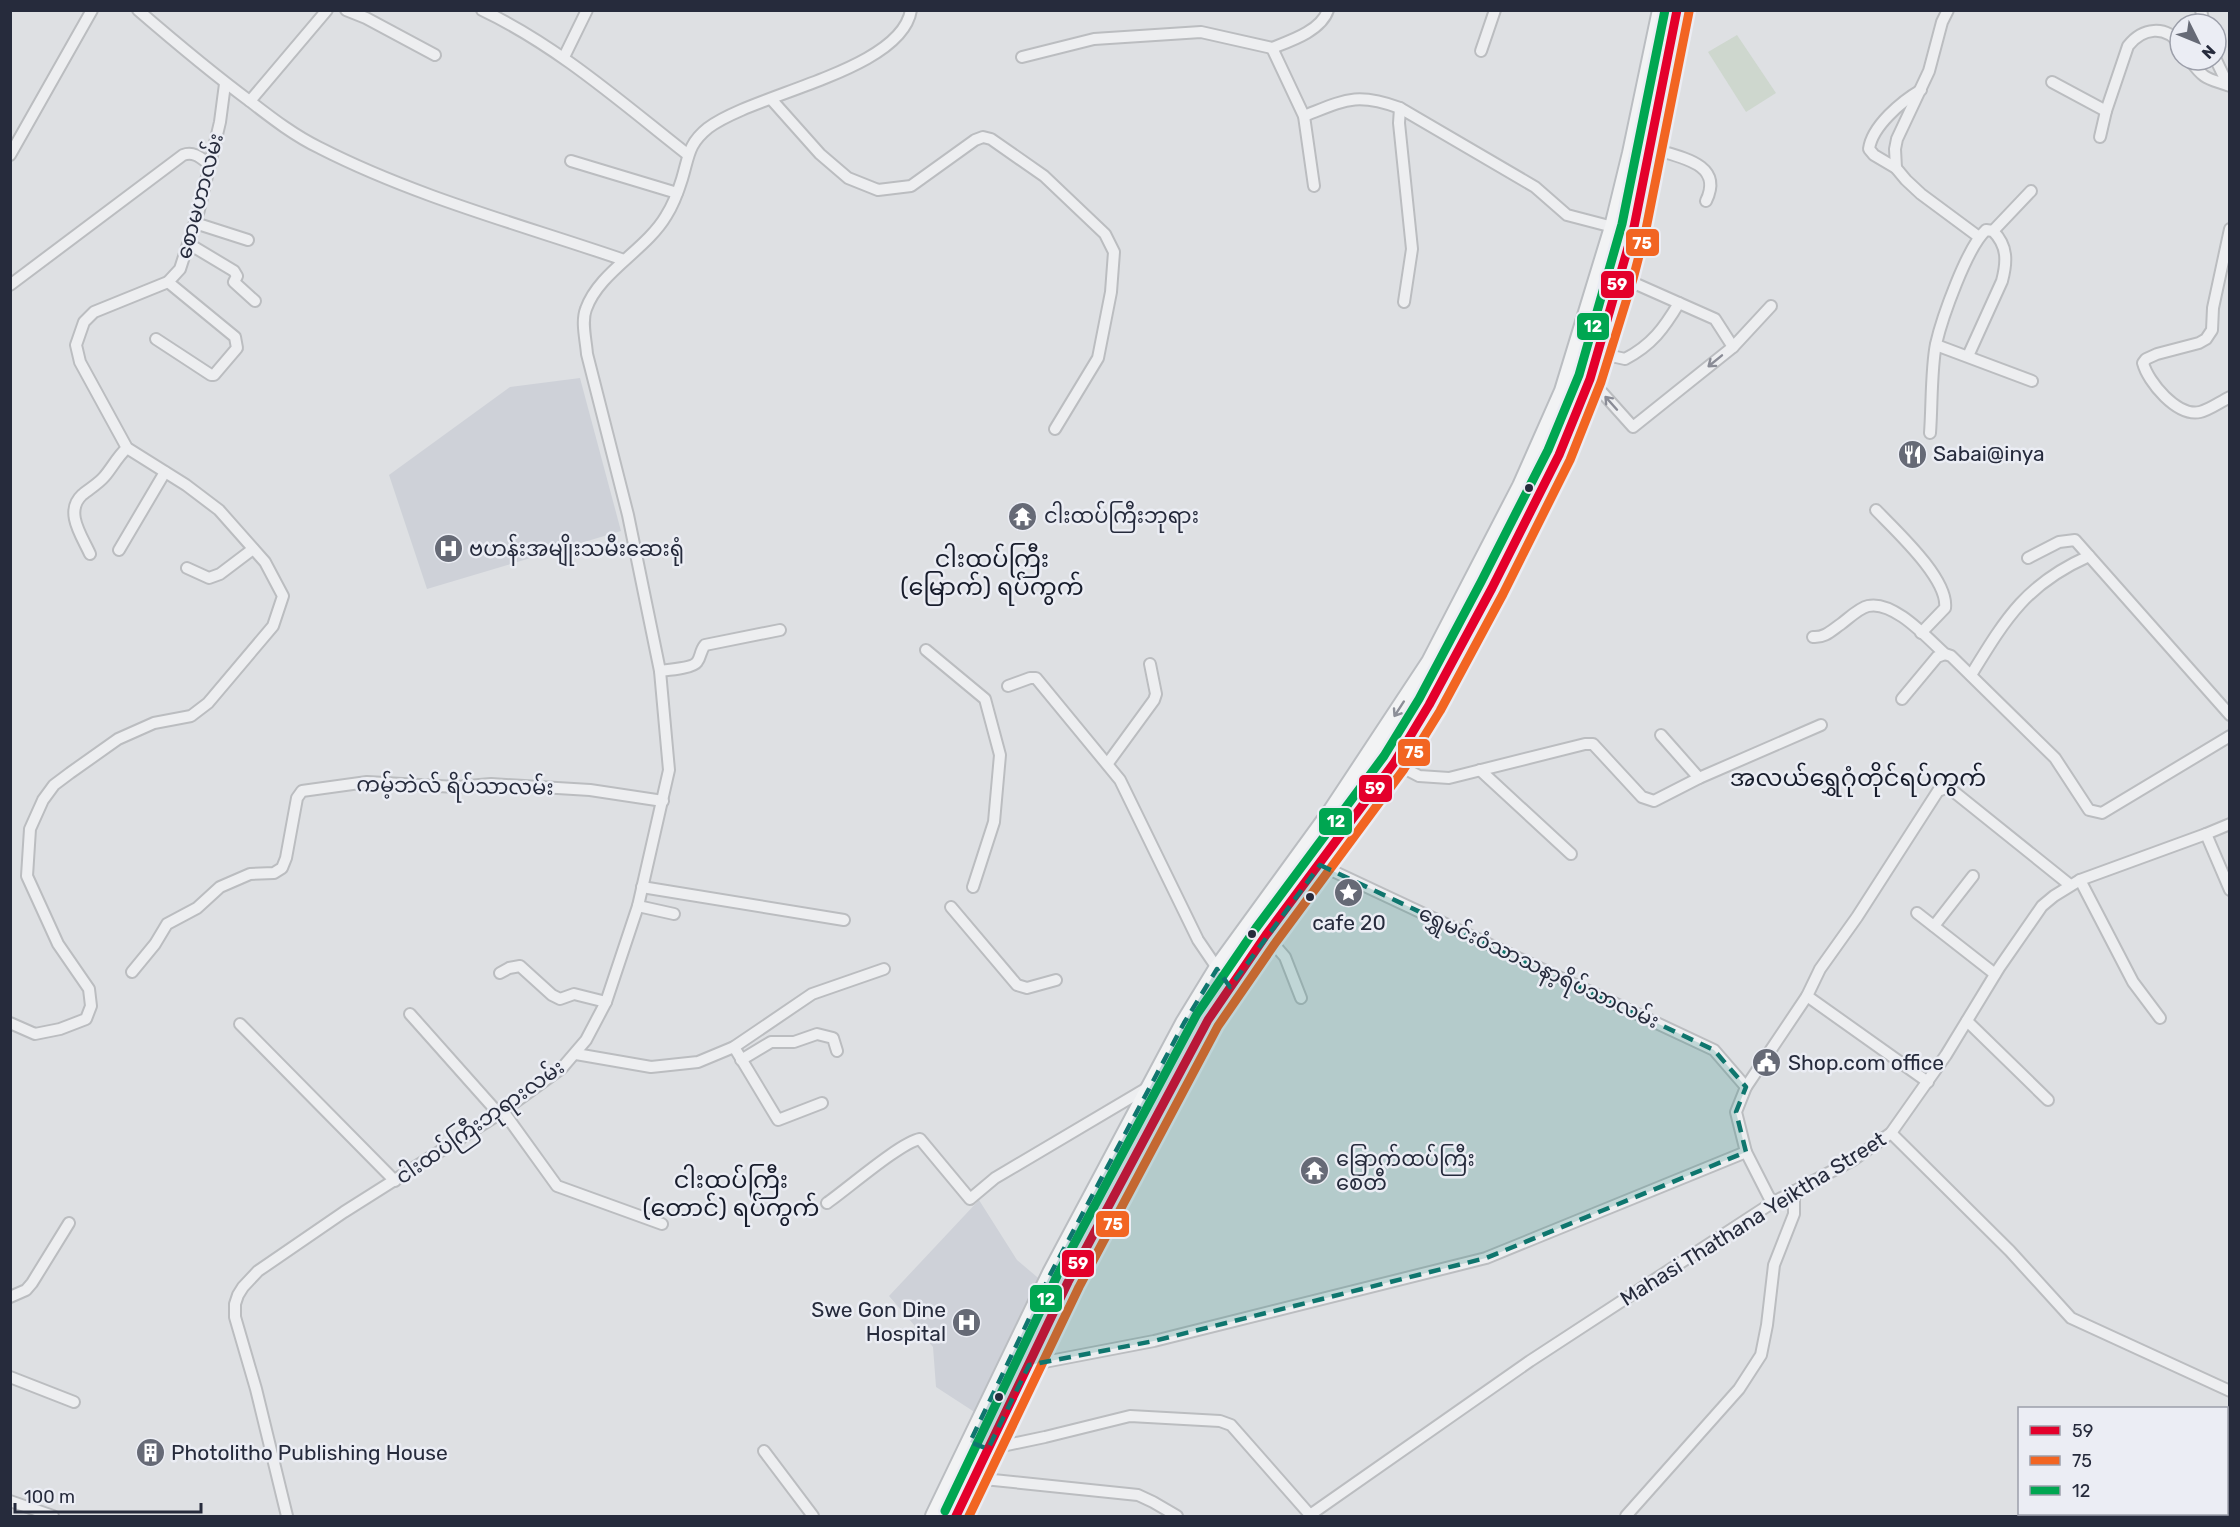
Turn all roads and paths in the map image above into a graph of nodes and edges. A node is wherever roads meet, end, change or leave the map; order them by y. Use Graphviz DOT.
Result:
graph roads {
  1 [pos="92,10"];
  2 [pos="138,10"];
  3 [pos="327,10"];
  4 [pos="346,10"];
  5 [pos="482,10"];
  6 [pos="586,10"];
  7 [pos="911,10"];
  8 [pos="1328,10"];
  9 [pos="1495,10"];
  10 [pos="1661,10"];
  11 [pos="1677,10"];
  12 [pos="1948,10"];
  13 [pos="2168,35"];
  14 [pos="1272,48"];
  15 [pos="1481,51"];
  16 [pos="435,55"];
  17 [pos="564,57"];
  18 [pos="1022,57"];
  19 [pos="2199,72"];
  20 [pos="2052,82"];
  21 [pos="225,84"];
  22 [pos="2229,85"];
  23 [pos="1921,90"];
  24 [pos="771,99"];
  25 [pos="250,101"];
  26 [pos="1400,108"];
  27 [pos="2106,111"];
  28 [pos="1304,116"];
  29 [pos="2100,137"];
  30 [pos="1650,148"];
  31 [pos="687,154"];
  32 [pos="10,155"];
  33 [pos="571,161"];
  34 [pos="210,164"];
  35 [pos="1896,168"];
  36 [pos="1314,186"];
  37 [pos="2031,192"];
  38 [pos="677,193"];
  39 [pos="1706,201"];
  40 [pos="195,223"];
  41 [pos="1612,227"];
  42 [pos="2229,229"];
  43 [pos="1993,231"];
  44 [pos="1979,237"];
  45 [pos="248,240"];
  46 [pos="189,244"];
  47 [pos="624,260"];
  48 [pos="1600,268"];
  49 [pos="1621,276"];
  50 [pos="168,282"];
  51 [pos="10,285"];
  52 [pos="255,301"];
  53 [pos="1404,302"];
  54 [pos="1679,303"];
  55 [pos="1771,306"];
  56 [pos="156,339"];
  57 [pos="1936,345"];
  58 [pos="1733,347"];
  59 [pos="1598,353"];
  60 [pos="1968,356"];
  61 [pos="1590,380"];
  62 [pos="2032,381"];
  63 [pos="2229,397"];
  64 [pos="1055,429"];
  65 [pos="1930,433"];
  66 [pos="127,448"];
  67 [pos="165,472"];
  68 [pos="1876,510"];
  69 [pos="253,549"];
  70 [pos="119,550"];
  71 [pos="90,554"];
  72 [pos="2089,556"];
  73 [pos="2028,558"];
  74 [pos="187,568"];
  75 [pos="780,630"];
  76 [pos="1922,633"];
  77 [pos="1813,637"];
  78 [pos="926,650"];
  79 [pos="1945,654"];
  80 [pos="1150,664"];
  81 [pos="660,671"];
  82 [pos="1971,675"];
  83 [pos="1008,686"];
  84 [pos="1902,699"];
  85 [pos="2229,715"];
  86 [pos="1821,725"];
  87 [pos="1661,735"];
  88 [pos="2229,736"];
  89 [pos="1394,763"];
  90 [pos="1108,764"];
  91 [pos="1480,770"];
  92 [pos="1699,778"];
  93 [pos="663,801"];
  94 [pos="2229,824"];
  95 [pos="2206,834"];
  96 [pos="1572,854"];
  97 [pos="1320,865"];
  98 [pos="1973,876"];
  99 [pos="2080,880"];
  100 [pos="2070,885"];
  101 [pos="642,887"];
  102 [pos="973,887"];
  103 [pos="2229,890"];
  104 [pos="638,906"];
  105 [pos="951,908"];
  106 [pos="1917,913"];
  107 [pos="674,914"];
  108 [pos="844,920"];
  109 [pos="1934,926"];
  110 [pos="1266,935"];
  111 [pos="884,969"];
  112 [pos="1217,969"];
  113 [pos="132,972"];
  114 [pos="500,973"];
  115 [pos="1995,974"];
  116 [pos="1056,980"];
  117 [pos="1230,987"];
  118 [pos="1807,996"];
  119 [pos="1301,998"];
  120 [pos="606,1002"];
  121 [pos="410,1014"];
  122 [pos="2160,1018"];
  123 [pos="1967,1021"];
  124 [pos="10,1023"];
  125 [pos="240,1024"];
  126 [pos="734,1047"];
  127 [pos="837,1052"];
  128 [pos="576,1054"];
  129 [pos="741,1060"];
  130 [pos="1928,1082"];
  131 [pos="1152,1085"];
  132 [pos="1746,1088"];
  133 [pos="2048,1100"];
  134 [pos="822,1102"];
  135 [pos="501,1113"];
  136 [pos="1891,1133"];
  137 [pos="1746,1152"];
  138 [pos="395,1181"];
  139 [pos="1794,1191"];
  140 [pos="827,1203"];
  141 [pos="1772,1203"];
  142 [pos="69,1223"];
  143 [pos="662,1224"];
  144 [pos="10,1297"];
  145 [pos="1029,1365"];
  146 [pos="10,1377"];
  147 [pos="2229,1391"];
  148 [pos="74,1402"];
  149 [pos="970,1442"];
  150 [pos="988,1449"];
  151 [pos="764,1451"];
  152 [pos="956,1472"];
  153 [pos="974,1478"];
  154 [pos="10,1502"];
  155 [pos="53,1516"];
  156 [pos="286,1516"];
  157 [pos="813,1516"];
  158 [pos="934,1516"];
  159 [pos="957,1516"];
  160 [pos="1177,1516"];
  161 [pos="1310,1516"];
  162 [pos="1626,1516"];
  1 -- 32 [label="street"];
  2 -- 21 [label="street"];
  3 -- 25 [label="street"];
  4 -- 16 [label="street"];
  5 -- 17 [label="street"];
  6 -- 17 [label="street"];
  7 -- 24 [label="street, ငါးထပ်ကြီးဘုရားလမ်း"];
  8 -- 14 [label="street"];
  9 -- 15 [label="street"];
  10 -- 41 [label="main road"];
  11 -- 30 [label="main road"];
  12 -- 23 [label="street"];
  13 -- 27 [label="street"];
  14 -- 18 [label="street"];
  14 -- 28 [label="street"];
  17 -- 31 [label="street"];
  19 -- 22 [label="street"];
  20 -- 27 [label="street"];
  21 -- 25 [label="street"];
  21 -- 34 [label="street, စောမဟာလမ်း"];
  23 -- 35 [label="street"];
  23 -- 35 [label="street"];
  24 -- 31 [label="street, ငါးထပ်ကြီးဘုရားလမ်း"];
  24 -- 64 [label="street"];
  25 -- 47 [label="street"];
  26 -- 28 [label="street"];
  26 -- 41 [label="street"];
  26 -- 53 [label="street"];
  27 -- 29 [label="street"];
  28 -- 36 [label="street"];
  30 -- 39 [label="street"];
  30 -- 49 [label="main road"];
  31 -- 38 [label="street, ငါးထပ်ကြီးဘုရားလမ်း"];
  33 -- 38 [label="street"];
  34 -- 40 [label="street, စောမဟာလမ်း"];
  34 -- 51 [label="street"];
  35 -- 44 [label="street"];
  37 -- 43 [label="street"];
  38 -- 47 [label="street, ငါးထပ်ကြီးဘုရားလမ်း"];
  40 -- 45 [label="street"];
  40 -- 46 [label="street, စောမဟာလမ်း"];
  41 -- 48 [label="main road"];
  42 -- 63 [label="street"];
  43 -- 44 [label="street"];
  43 -- 60 [label="street"];
  44 -- 57 [label="street"];
  46 -- 50 [label="street, စောမဟာလမ်း"];
  46 -- 52 [label="street"];
  47 -- 81 [label="street, ငါးထပ်ကြီးဘုရားလမ်း"];
  48 -- 49 [label="street"];
  48 -- 112 [label="main road, one-way"];
  49 -- 54 [label="street"];
  49 -- 59 [label="main road"];
  50 -- 56 [label="street"];
  50 -- 66 [label="street, စောမဟာလမ်း"];
  54 -- 58 [label="street"];
  54 -- 59 [label="street"];
  55 -- 58 [label="street"];
  57 -- 60 [label="street"];
  57 -- 65 [label="street"];
  58 -- 61 [label="street, one-way"];
  59 -- 61 [label="main road"];
  60 -- 62 [label="street"];
  61 -- 89 [label="main road"];
  66 -- 67 [label="street, စောမဟာလမ်း"];
  66 -- 71 [label="street"];
  67 -- 69 [label="street, စောမဟာလမ်း"];
  67 -- 70 [label="street"];
  68 -- 76 [label="street"];
  69 -- 74 [label="street"];
  69 -- 124 [label="street, စောမဟာလမ်း"];
  72 -- 73 [label="street"];
  72 -- 82 [label="street"];
  72 -- 85 [label="street"];
  75 -- 81 [label="street"];
  76 -- 77 [label="street"];
  76 -- 79 [label="street"];
  78 -- 102 [label="street"];
  79 -- 82 [label="street"];
  79 -- 84 [label="street"];
  80 -- 90 [label="street"];
  81 -- 93 [label="street, ငါးထပ်ကြီးဘုရားလမ်း"];
  82 -- 88 [label="street"];
  83 -- 90 [label="street"];
  86 -- 92 [label="street"];
  87 -- 92 [label="street"];
  89 -- 91 [label="street"];
  89 -- 97 [label="main road"];
  90 -- 112 [label="street"];
  91 -- 92 [label="street"];
  91 -- 96 [label="street"];
  93 -- 101 [label="street, ငါးထပ်ကြီးဘုရားလမ်း"];
  93 -- 113 [label="street, ကမ့်ဘဲလ် ရိပ်သာလမ်း"];
  94 -- 95 [label="street, Mahasi Thathana Yeiktha Street"];
  95 -- 99 [label="street, Mahasi Thathana Yeiktha Street"];
  95 -- 103 [label="street"];
  97 -- 110 [label="main road"];
  97 -- 132 [label="street, ရွှေမင်းဝံသာသနာ့ရိပ်သာလမ်း"];
  98 -- 109 [label="street"];
  99 -- 100 [label="street, Mahasi Thathana Yeiktha Street"];
  99 -- 122 [label="street"];
  100 -- 115 [label="street, Mahasi Thathana Yeiktha Street"];
  100 -- 118 [label="street"];
  101 -- 104 [label="street, ငါးထပ်ကြီးဘုရားလမ်း"];
  101 -- 108 [label="street"];
  104 -- 107 [label="street"];
  104 -- 120 [label="street, ငါးထပ်ကြီးဘုရားလမ်း"];
  105 -- 116 [label="street"];
  106 -- 109 [label="street"];
  109 -- 115 [label="street"];
  110 -- 117 [label="main road"];
  110 -- 119 [label="street"];
  111 -- 126 [label="street"];
  112 -- 117 [label="street"];
  112 -- 131 [label="main road"];
  114 -- 120 [label="street"];
  115 -- 123 [label="street, Mahasi Thathana Yeiktha Street"];
  117 -- 145 [label="main road"];
  118 -- 130 [label="street"];
  118 -- 132 [label="street"];
  120 -- 128 [label="street, ငါးထပ်ကြီးဘုရားလမ်း"];
  121 -- 135 [label="street"];
  123 -- 130 [label="street, Mahasi Thathana Yeiktha Street"];
  123 -- 133 [label="street"];
  125 -- 138 [label="street"];
  126 -- 128 [label="street"];
  126 -- 129 [label="street"];
  127 -- 129 [label="street"];
  128 -- 135 [label="street, ငါးထပ်ကြီးဘုရားလမ်း"];
  129 -- 134 [label="street"];
  130 -- 136 [label="street, Mahasi Thathana Yeiktha Street"];
  131 -- 140 [label="street"];
  131 -- 149 [label="main road"];
  132 -- 137 [label="street"];
  135 -- 138 [label="street, ငါးထပ်ကြီးဘုရားလမ်း"];
  135 -- 143 [label="street"];
  136 -- 139 [label="street, Mahasi Thathana Yeiktha Street"];
  136 -- 147 [label="street"];
  137 -- 141 [label="street"];
  137 -- 145 [label="street"];
  138 -- 156 [label="street, ငါးထပ်ကြီးဘုရားလမ်း"];
  139 -- 141 [label="street, Mahasi Thathana Yeiktha Street"];
  139 -- 162 [label="street"];
  141 -- 161 [label="street, Mahasi Thathana Yeiktha Street"];
  142 -- 144 [label="street"];
  145 -- 150 [label="main road"];
  146 -- 148 [label="street"];
  149 -- 150 [label="main road"];
  149 -- 152 [label="main road"];
  150 -- 153 [label="main road"];
  150 -- 161 [label="street"];
  151 -- 157 [label="street"];
  152 -- 153 [label="street"];
  152 -- 158 [label="main road"];
  153 -- 159 [label="main road"];
  153 -- 160 [label="street"];
  154 -- 155 [label="street"];
}
